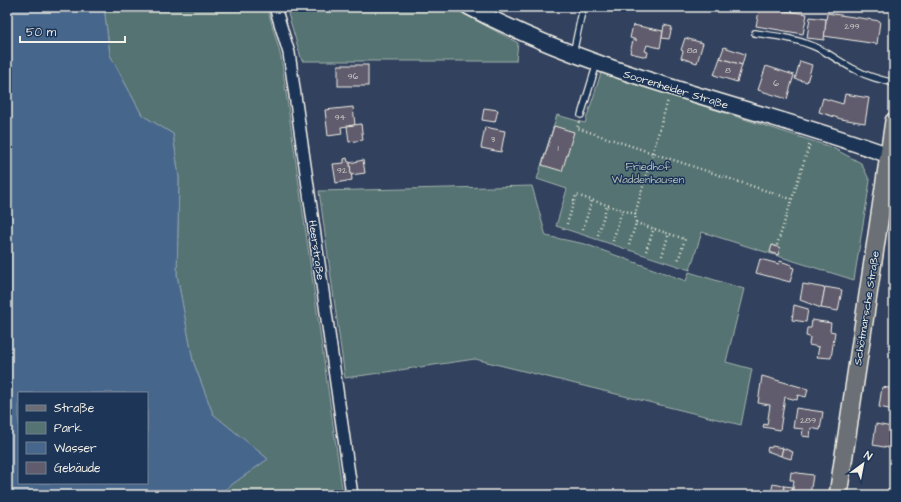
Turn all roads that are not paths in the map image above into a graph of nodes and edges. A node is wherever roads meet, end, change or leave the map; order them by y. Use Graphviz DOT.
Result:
graph roads {
  1 [pos="276,7"];
  2 [pos="469,7"];
  3 [pos="583,7"];
  4 [pos="755,33"];
  5 [pos="573,55"];
  6 [pos="597,63"];
  7 [pos="894,83"];
  8 [pos="581,115"];
  9 [pos="894,121"];
  10 [pos="892,156"];
  11 [pos="352,495"];
  12 [pos="838,495"];
  1 -- 11 [label="street, Heerstraße"];
  2 -- 5 [label="main road, Soorenheider Straße"];
  3 -- 5 [label="lane"];
  4 -- 7 [label="lane"];
  5 -- 6 [label="main road, Soorenheider Straße"];
  6 -- 8 [label="lane"];
  6 -- 10 [label="main road, Soorenheider Straße"];
  9 -- 10 [label="main road, Schötmarsche Straße"];
  10 -- 12 [label="main road, Schötmarsche Straße"];
}
